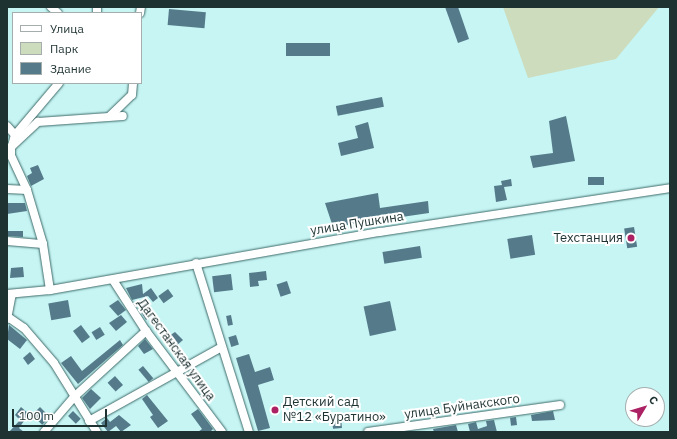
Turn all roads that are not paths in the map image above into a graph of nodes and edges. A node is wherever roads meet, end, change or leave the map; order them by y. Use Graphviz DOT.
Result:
graph roads {
  1 [pos="58,84"];
  2 [pos="133,84"];
  3 [pos="110,116"];
  4 [pos="123,116"];
  5 [pos="7,126"];
  6 [pos="15,135"];
  7 [pos="10,152"];
  8 [pos="670,188"];
  9 [pos="7,189"];
  10 [pos="27,190"];
  11 [pos="7,242"];
  12 [pos="43,244"];
  13 [pos="196,263"];
  14 [pos="113,280"];
  15 [pos="50,290"];
  16 [pos="10,294"];
  17 [pos="8,318"];
  18 [pos="146,331"];
  19 [pos="222,347"];
  20 [pos="176,371"];
  21 [pos="74,397"];
  22 [pos="560,405"];
  23 [pos="89,421"];
  24 [pos="44,432"];
  25 [pos="97,432"];
  26 [pos="222,432"];
  27 [pos="249,432"];
  28 [pos="368,432"];
  1 -- 6 [label="street"];
  2 -- 3 [label="street"];
  3 -- 4 [label="street"];
  3 -- 7 [label="street"];
  5 -- 6 [label="street"];
  6 -- 7 [label="street"];
  7 -- 10 [label="street"];
  8 -- 13 [label="street, улица Пушкина"];
  9 -- 10 [label="street"];
  10 -- 12 [label="street"];
  11 -- 12 [label="street"];
  12 -- 15 [label="street"];
  13 -- 14 [label="street, улица Пушкина"];
  13 -- 19 [label="street, Дагестанская улица"];
  14 -- 15 [label="street, улица Пушкина"];
  14 -- 18 [label="street, Дагестанская улица"];
  15 -- 16 [label="street, улица Пушкина"];
  16 -- 17 [label="street"];
  17 -- 21 [label="street"];
  18 -- 20 [label="street, Дагестанская улица"];
  18 -- 21 [label="street"];
  19 -- 20 [label="street"];
  19 -- 27 [label="street, Дагестанская улица"];
  20 -- 23 [label="street"];
  20 -- 26 [label="street, Дагестанская улица"];
  21 -- 23 [label="street"];
  21 -- 24 [label="street"];
  22 -- 28 [label="street, улица Буйнакского"];
  23 -- 25 [label="street"];
}
